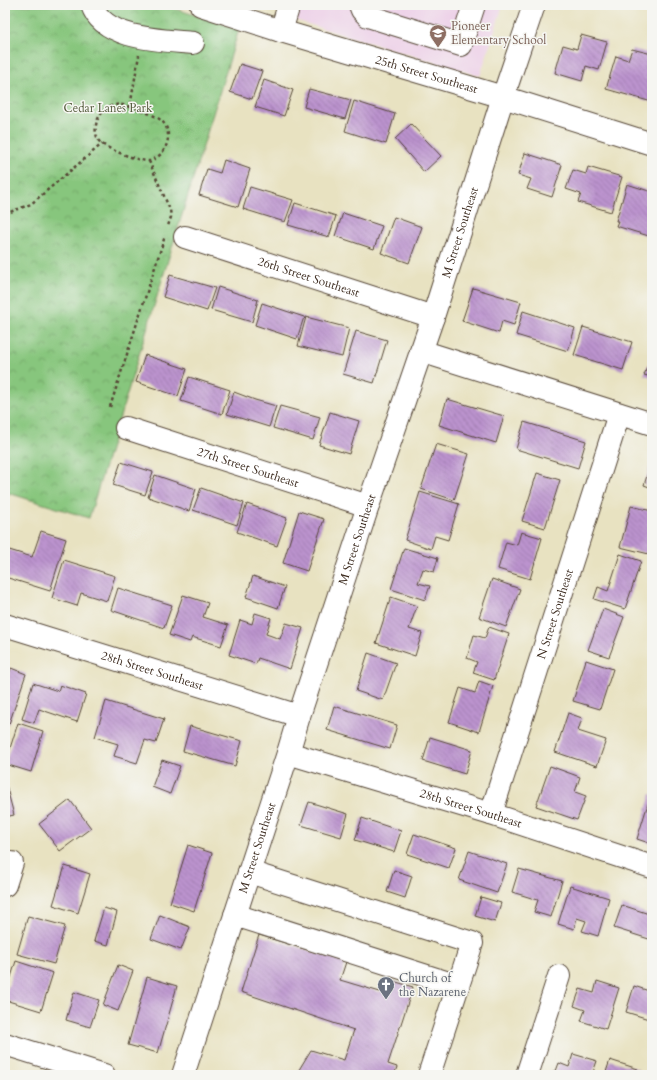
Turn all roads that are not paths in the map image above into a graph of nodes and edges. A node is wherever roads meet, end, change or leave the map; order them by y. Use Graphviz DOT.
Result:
graph roads {
  1 [pos="92,5"];
  2 [pos="201,5"];
  3 [pos="289,5"];
  4 [pos="360,5"];
  5 [pos="474,5"];
  6 [pos="534,5"];
  7 [pos="281,31"];
  8 [pos="193,43"];
  9 [pos="504,97"];
  10 [pos="652,144"];
  11 [pos="185,236"];
  12 [pos="433,317"];
  13 [pos="421,351"];
  14 [pos="619,414"];
  15 [pos="652,424"];
  16 [pos="126,428"];
  17 [pos="368,506"];
  18 [pos="5,625"];
  19 [pos="299,716"];
  20 [pos="288,753"];
  21 [pos="491,814"];
  22 [pos="12,863"];
  23 [pos="652,867"];
  24 [pos="249,872"];
  25 [pos="5,885"];
  26 [pos="236,915"];
  27 [pos="559,976"];
  28 [pos="458,986"];
  29 [pos="5,1044"];
  30 [pos="104,1075"];
  31 [pos="183,1075"];
  32 [pos="429,1075"];
  33 [pos="527,1075"];
  1 -- 8 [label="street"];
  2 -- 7 [label="street, 25th Street Southeast"];
  3 -- 7 [label="street"];
  4 -- 5 [label="street"];
  6 -- 9 [label="street, M Street Southeast"];
  7 -- 9 [label="street, 25th Street Southeast"];
  9 -- 10 [label="street, 25th Street Southeast"];
  9 -- 12 [label="street, M Street Southeast"];
  11 -- 12 [label="street, 26th Street Southeast"];
  12 -- 13 [label="street, M Street Southeast"];
  13 -- 14 [label="street"];
  13 -- 17 [label="street, M Street Southeast"];
  14 -- 15 [label="street"];
  14 -- 21 [label="street, N Street Southeast"];
  16 -- 17 [label="street, 27th Street Southeast"];
  17 -- 19 [label="street, M Street Southeast"];
  18 -- 19 [label="street, 28th Street Southeast"];
  19 -- 20 [label="street, M Street Southeast"];
  20 -- 21 [label="street, 28th Street Southeast"];
  20 -- 24 [label="street, M Street Southeast"];
  21 -- 23 [label="street, 28th Street Southeast"];
  22 -- 25 [label="street"];
  24 -- 26 [label="street, M Street Southeast"];
  24 -- 28 [label="street"];
  26 -- 28 [label="street"];
  26 -- 31 [label="street, M Street Southeast"];
  27 -- 33 [label="street"];
  28 -- 32 [label="street"];
  29 -- 30 [label="street"];
}
